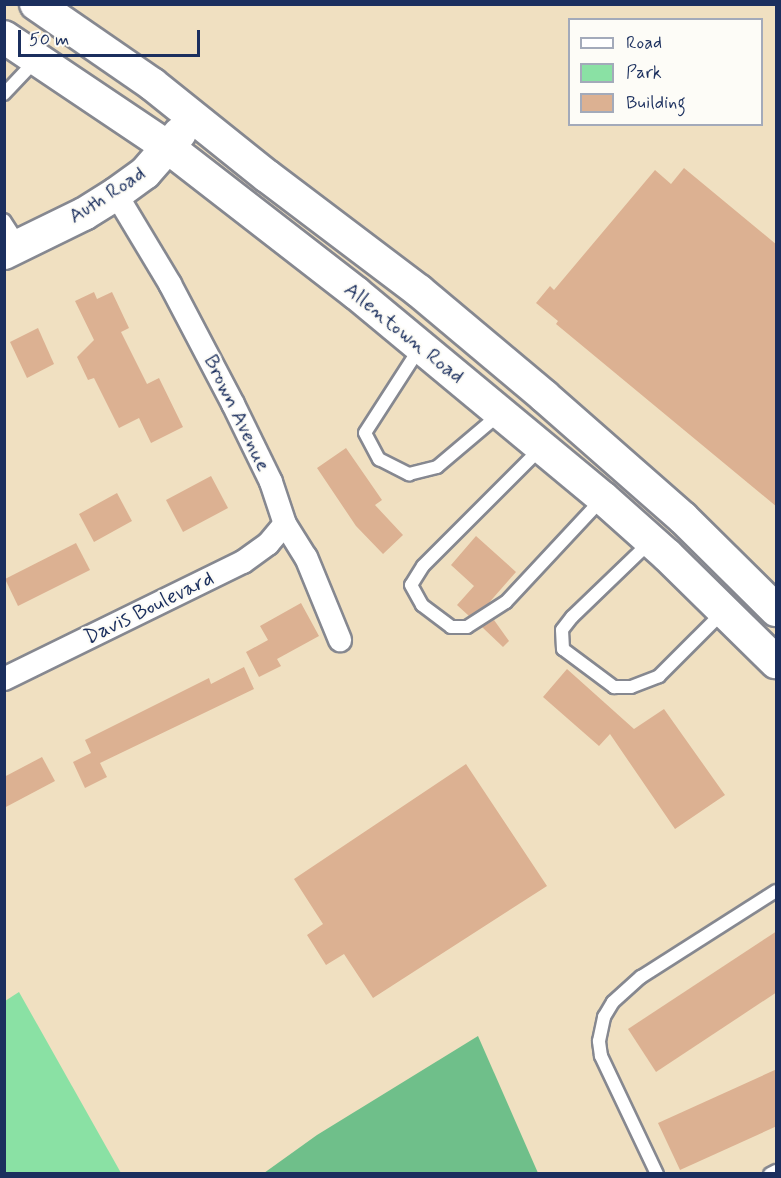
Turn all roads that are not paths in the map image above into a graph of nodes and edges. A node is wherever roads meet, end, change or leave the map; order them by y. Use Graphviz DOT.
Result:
graph roads {
  1 [pos="36,4"];
  2 [pos="4,37"];
  3 [pos="37,59"];
  4 [pos="4,94"];
  5 [pos="194,116"];
  6 [pos="169,148"];
  7 [pos="116,194"];
  8 [pos="10,239"];
  9 [pos="422,346"];
  10 [pos="502,412"];
  11 [pos="542,446"];
  12 [pos="603,498"];
  13 [pos="285,524"];
  14 [pos="651,541"];
  15 [pos="725,610"];
  16 [pos="777,610"];
  17 [pos="340,640"];
  18 [pos="777,662"];
  19 [pos="4,679"];
  20 [pos="777,891"];
  21 [pos="777,1171"];
  22 [pos="657,1173"];
  23 [pos="770,1173"];
  1 -- 5 [label="main road, Allentown Road"];
  2 -- 3 [label="main road, Allentown Road"];
  3 -- 4 [label="lane"];
  3 -- 6 [label="main road, Allentown Road"];
  5 -- 6 [label="main road, Auth Road"];
  5 -- 16 [label="main road, Allentown Road"];
  6 -- 7 [label="main road, Auth Road"];
  6 -- 9 [label="main road, Allentown Road"];
  7 -- 8 [label="main road, Auth Road"];
  7 -- 13 [label="street, Brown Avenue"];
  9 -- 10 [label="main road, Allentown Road"];
  9 -- 10 [label="lane"];
  10 -- 11 [label="main road, Allentown Road"];
  11 -- 12 [label="main road, Allentown Road"];
  11 -- 12 [label="lane"];
  12 -- 14 [label="main road, Allentown Road"];
  13 -- 17 [label="street, Brown Avenue"];
  13 -- 19 [label="street, Davis Boulevard"];
  14 -- 15 [label="main road, Allentown Road"];
  14 -- 15 [label="lane"];
  15 -- 18 [label="main road, Allentown Road"];
  20 -- 22 [label="lane"];
  21 -- 23 [label="lane"];
}
